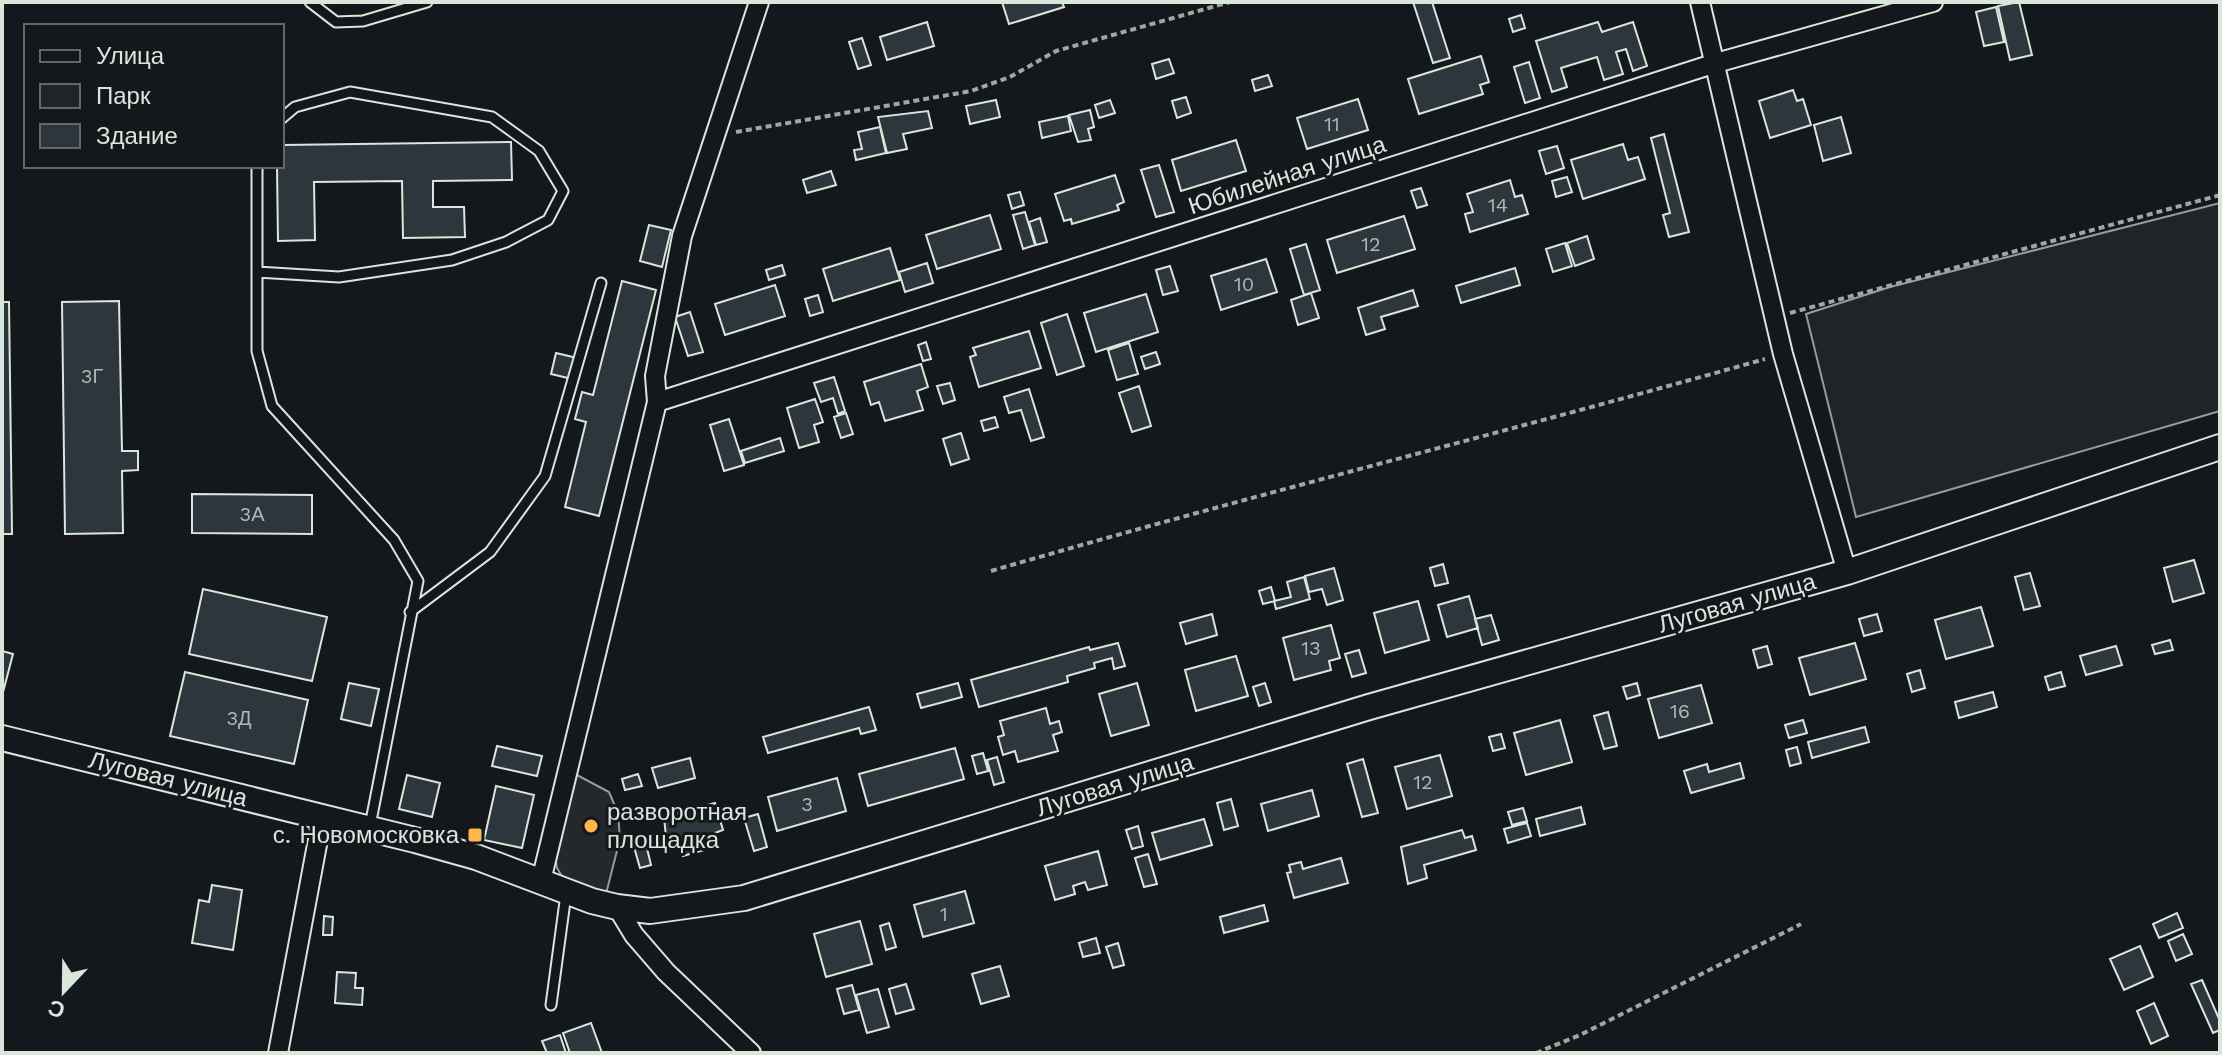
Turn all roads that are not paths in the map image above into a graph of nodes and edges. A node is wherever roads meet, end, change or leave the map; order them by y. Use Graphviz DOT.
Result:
graph roads {
  1 [pos="310,2"];
  2 [pos="427,2"];
  3 [pos="1700,2"];
  4 [pos="1933,2"];
  5 [pos="755,6"];
  6 [pos="1716,63"];
  7 [pos="284,116"];
  8 [pos="257,168"];
  9 [pos="257,272"];
  10 [pos="601,283"];
  11 [pos="657,402"];
  12 [pos="2220,447"];
  13 [pos="1847,572"];
  14 [pos="410,612"];
  15 [pos="2,738"];
  16 [pos="322,818"];
  17 [pos="369,829"];
  18 [pos="541,881"];
  19 [pos="566,890"];
  20 [pos="617,907"];
  21 [pos="551,1005"];
  22 [pos="278,1053"];
  23 [pos="751,1053"];
  1 -- 2 [label="lane"];
  3 -- 6 [label="street"];
  4 -- 6 [label="street, Юбилейная улица"];
  5 -- 11 [label="street"];
  6 -- 11 [label="street, Юбилейная улица"];
  6 -- 13 [label="street"];
  7 -- 9 [label="lane"];
  8 -- 9 [label="lane"];
  9 -- 14 [label="lane"];
  10 -- 14 [label="lane"];
  11 -- 18 [label="street"];
  12 -- 13 [label="street, Луговая улица"];
  13 -- 20 [label="street, Луговая улица"];
  14 -- 17 [label="lane"];
  15 -- 16 [label="street, Луговая улица"];
  16 -- 17 [label="street, Луговая улица"];
  16 -- 22 [label="street"];
  17 -- 18 [label="street, Луговая улица"];
  18 -- 19 [label="street, Луговая улица"];
  19 -- 20 [label="street, Луговая улица"];
  19 -- 21 [label="lane"];
  20 -- 23 [label="street"];
}
